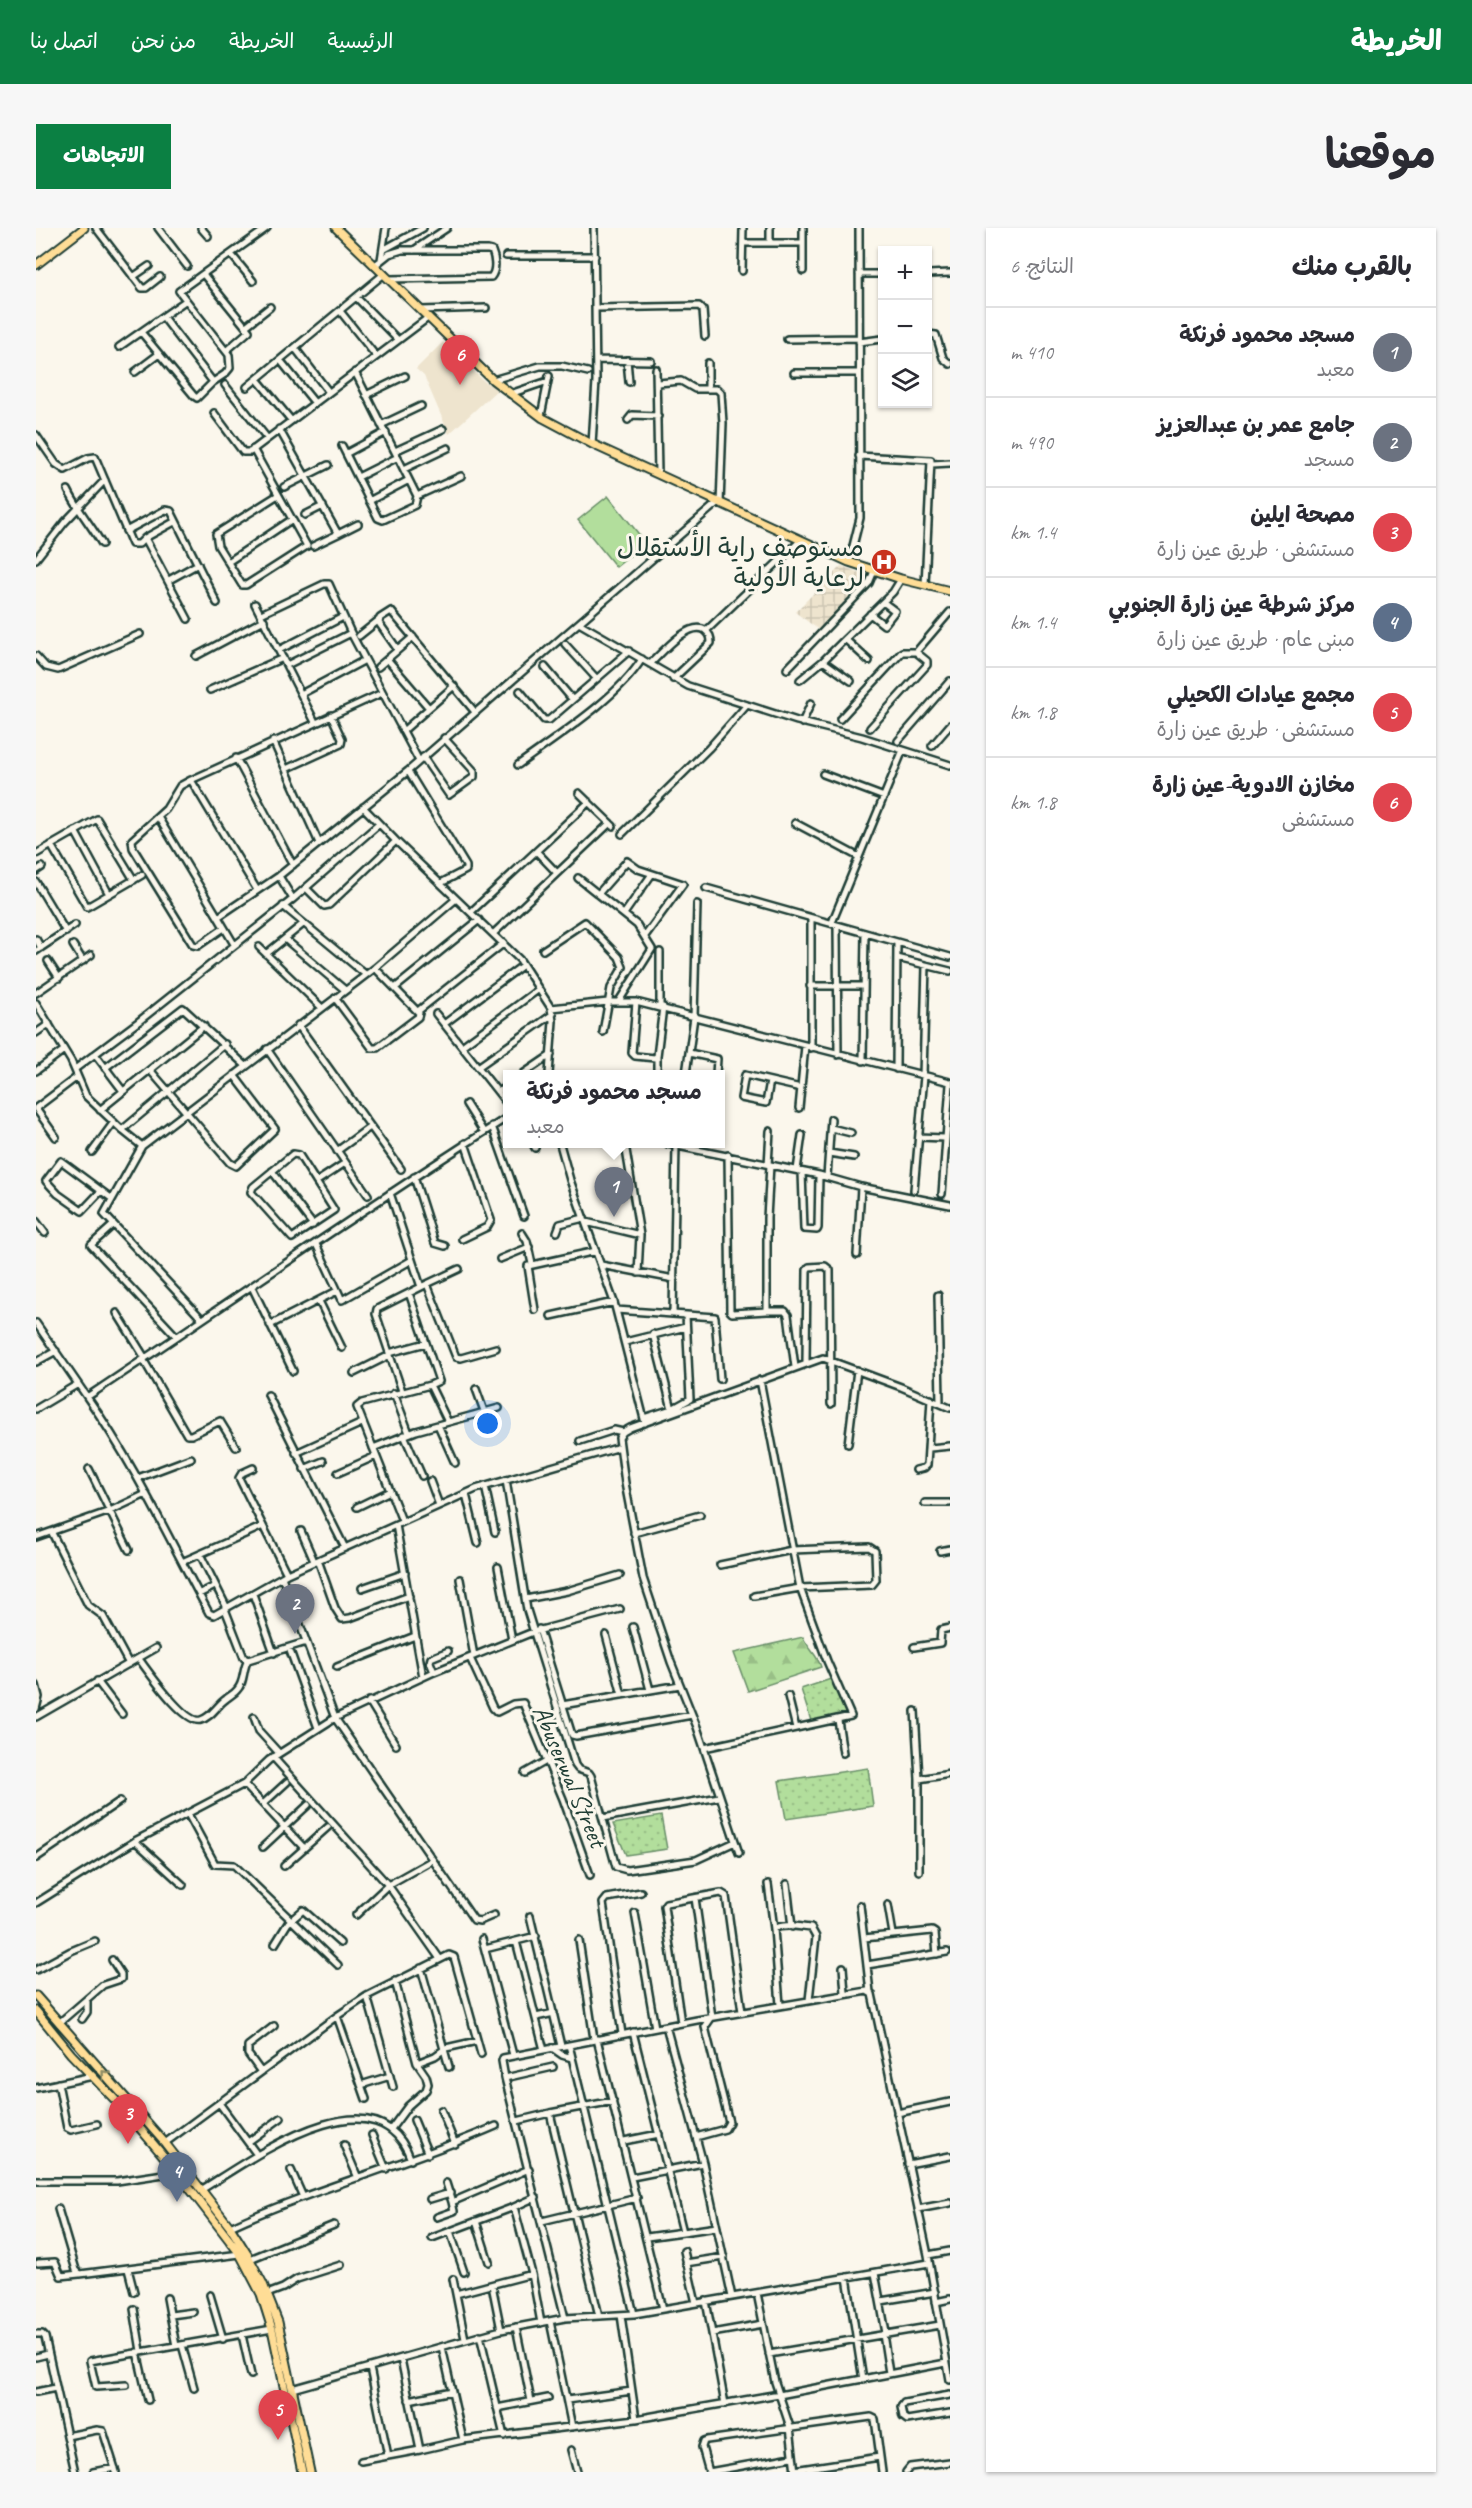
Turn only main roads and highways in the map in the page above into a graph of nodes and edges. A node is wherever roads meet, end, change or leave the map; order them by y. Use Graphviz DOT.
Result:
graph roads {
  1 [pos="84,228"];
  2 [pos="336,228"];
  3 [pos="36,265"];
  4 [pos="950,591"];
  5 [pos="36,1996"];
  6 [pos="36,2011"];
  7 [pos="82,2048"];
  8 [pos="70,2054"];
  9 [pos="163,2140"];
  10 [pos="149,2142"];
  11 [pos="302,2472"];
  12 [pos="310,2472"];
  1 -- 3 [label="main road"];
  2 -- 4 [label="main road"];
  5 -- 7 [label="main road"];
  6 -- 8 [label="main road"];
  7 -- 8 [label="main road"];
  9 -- 7 [label="main road, one-way"];
  8 -- 10 [label="main road"];
  9 -- 10 [label="main road"];
  9 -- 12 [label="main road"];
  10 -- 11 [label="main road"];
}
